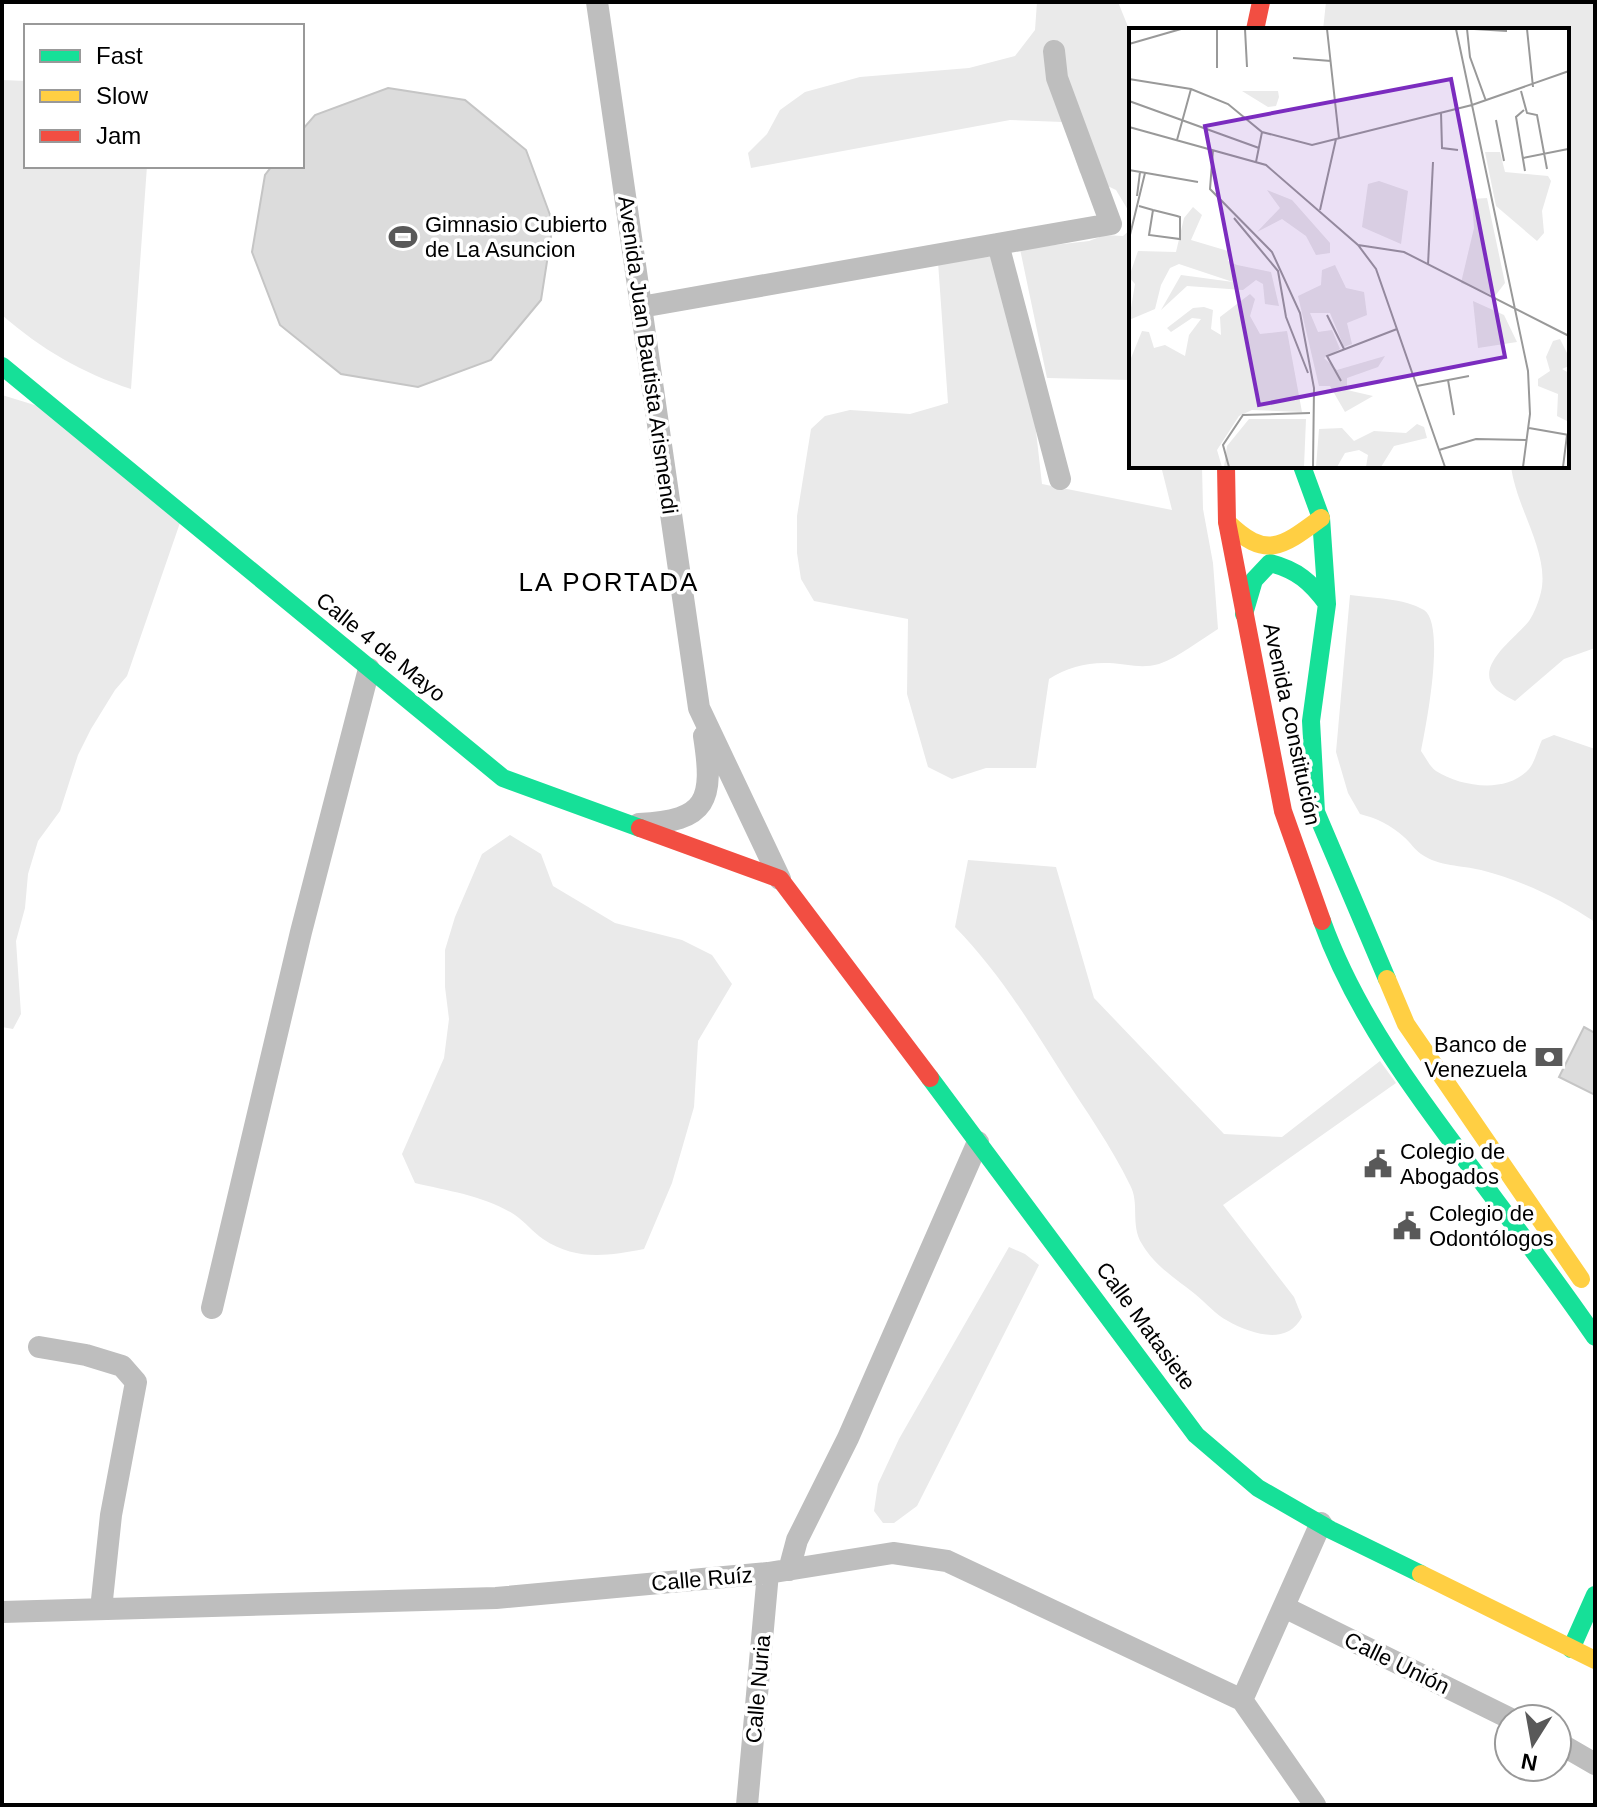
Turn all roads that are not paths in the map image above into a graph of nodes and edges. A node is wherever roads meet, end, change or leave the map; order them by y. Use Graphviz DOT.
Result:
graph roads {
  1 [pos="597,2"];
  2 [pos="1261,2"];
  3 [pos="1255,28"];
  4 [pos="1054,51"];
  5 [pos="998,244"];
  6 [pos="641,307"];
  7 [pos="2,366"];
  8 [pos="1226,468"];
  9 [pos="1303,468"];
  10 [pos="1060,479"];
  11 [pos="1321,518"];
  12 [pos="1227,522"];
  13 [pos="1327,604"];
  14 [pos="1244,615"];
  15 [pos="369,669"];
  16 [pos="699,708"];
  17 [pos="630,824"];
  18 [pos="780,879"];
  19 [pos="978,1142"];
  20 [pos="1595,1298"];
  21 [pos="212,1308"];
  22 [pos="1595,1337"];
  23 [pos="39,1347"];
  24 [pos="1321,1523"];
  25 [pos="778,1571"];
  26 [pos="1595,1595"];
  27 [pos="1284,1607"];
  28 [pos="101,1609"];
  29 [pos="2,1612"];
  30 [pos="1571,1649"];
  31 [pos="1595,1660"];
  32 [pos="1242,1700"];
  33 [pos="1493,1710"];
  34 [pos="1573,1751"];
  35 [pos="1595,1764"];
  36 [pos="747,1805"];
  37 [pos="1315,1805"];
  1 -- 6 [label="street, Avenida Juan Bautista Arismendi"];
  2 -- 3 [label="street"];
  4 -- 5 [label="street"];
  5 -- 6 [label="street"];
  5 -- 10 [label="street"];
  6 -- 16 [label="street, Avenida Juan Bautista Arismendi"];
  7 -- 15 [label="street, Calle 4 de Mayo"];
  8 -- 12 [label="street, Avenida Constitución"];
  9 -- 11 [label="street, Avenida Constitución"];
  11 -- 12 [label="street"];
  11 -- 13 [label="street, Avenida Constitución"];
  12 -- 14 [label="street, Avenida Constitución"];
  13 -- 14 [label="street"];
  13 -- 20 [label="street, Avenida Constitución"];
  14 -- 22 [label="street, Avenida Constitución"];
  15 -- 17 [label="street, Calle 4 de Mayo"];
  15 -- 21 [label="street"];
  16 -- 17 [label="street, Avenida Juan Bautista Arismendi"];
  16 -- 18 [label="street, Avenida Juan Bautista Arismendi"];
  17 -- 18 [label="street, Calle 4 de Mayo"];
  18 -- 19 [label="street, Calle Matasiete"];
  19 -- 24 [label="street, Calle Matasiete"];
  19 -- 25 [label="street, Calle Nuria"];
  23 -- 28 [label="street"];
  24 -- 27 [label="street"];
  24 -- 30 [label="street, Calle Matasiete"];
  25 -- 28 [label="street, Calle Ruíz"];
  25 -- 32 [label="street, Calle Ruíz"];
  25 -- 36 [label="street, Calle Nuria"];
  26 -- 30 [label="street"];
  27 -- 32 [label="street"];
  27 -- 33 [label="street, Calle Unión"];
  28 -- 29 [label="street, Calle Ruíz"];
  30 -- 31 [label="street, Calle Matasiete"];
  32 -- 37 [label="street, Calle Ruíz"];
  34 -- 35 [label="street"];
}
